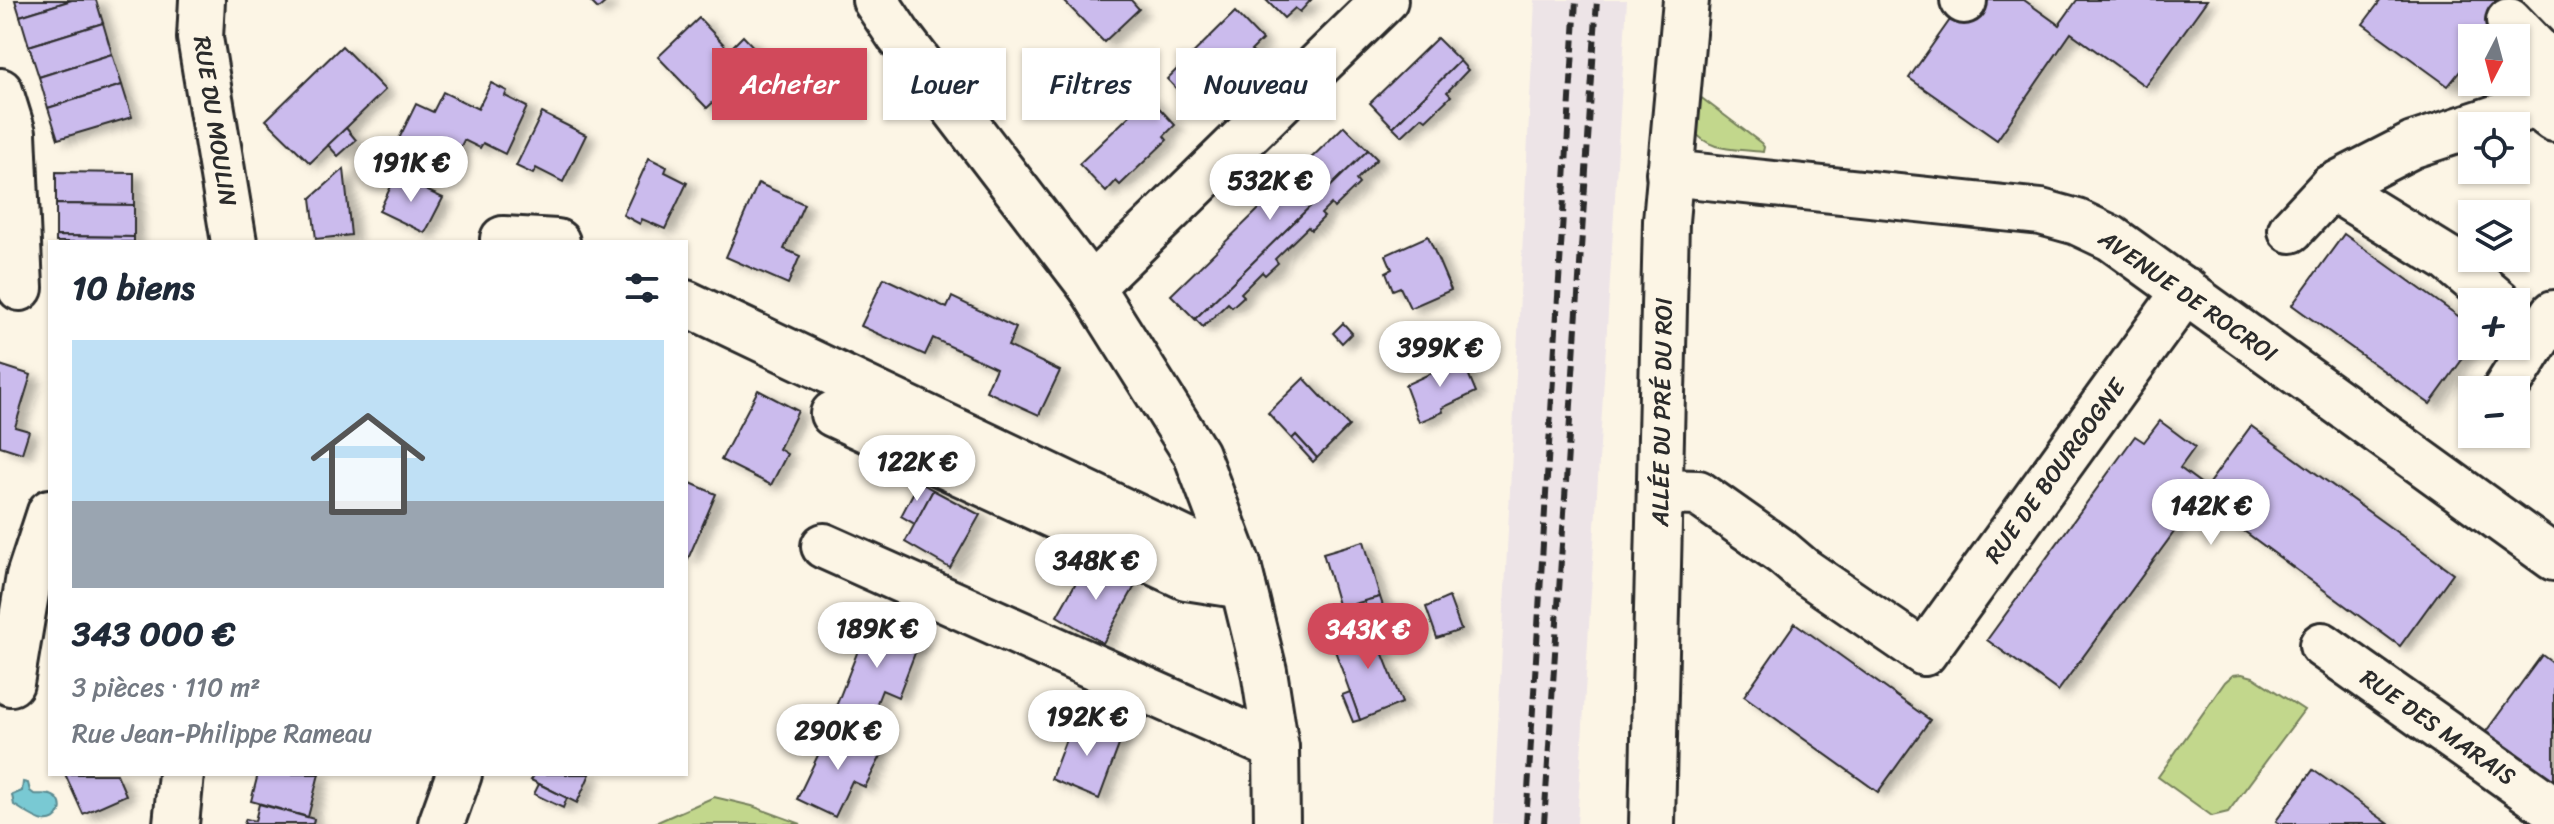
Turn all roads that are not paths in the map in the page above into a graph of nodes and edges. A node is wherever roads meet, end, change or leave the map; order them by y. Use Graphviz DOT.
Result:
graph roads {
  1 [pos="202,0"];
  2 [pos="875,0"];
  3 [pos="1385,0"];
  4 [pos="1686,0"];
  5 [pos="2509,21"];
  6 [pos="0,91"];
  7 [pos="2544,112"];
  8 [pos="1669,173"];
  9 [pos="2331,187"];
  10 [pos="2291,230"];
  11 [pos="503,239"];
  12 [pos="234,240"];
  13 [pos="521,240"];
  14 [pos="1091,287"];
  15 [pos="20,288"];
  16 [pos="2482,288"];
  17 [pos="2186,290"];
  18 [pos="688,304"];
  19 [pos="2536,322"];
  20 [pos="2511,376"];
  21 [pos="833,414"];
  22 [pos="1661,492"];
  23 [pos="48,524"];
  24 [pos="824,546"];
  25 [pos="2554,558"];
  26 [pos="1240,576"];
  27 [pos="39,577"];
  28 [pos="2322,645"];
  29 [pos="11,683"];
  30 [pos="1276,748"];
  31 [pos="181,776"];
  32 [pos="458,776"];
  33 [pos="2554,809"];
  34 [pos="176,824"];
  35 [pos="441,824"];
  36 [pos="1277,824"];
  37 [pos="1652,824"];
  1 -- 12 [label="street, RUE DU MOULIN"];
  2 -- 14 [label="street"];
  3 -- 14 [label="street"];
  4 -- 8 [label="street, ALLÉE DU PRÉ DU ROI"];
  5 -- 7 [label="street"];
  6 -- 15 [label="street"];
  7 -- 9 [label="street"];
  8 -- 17 [label="street, AVENUE DE ROCROI"];
  8 -- 22 [label="street, ALLÉE DU PRÉ DU ROI"];
  9 -- 10 [label="street"];
  9 -- 16 [label="street"];
  11 -- 13 [label="street"];
  14 -- 26 [label="street"];
  17 -- 22 [label="street, RUE DE BOURGOGNE"];
  17 -- 25 [label="street, AVENUE DE ROCROI"];
  18 -- 26 [label="street"];
  19 -- 20 [label="street"];
  21 -- 26 [label="street"];
  22 -- 37 [label="street, ALLÉE DU PRÉ DU ROI"];
  23 -- 27 [label="street"];
  24 -- 30 [label="street"];
  26 -- 30 [label="street"];
  27 -- 29 [label="street"];
  28 -- 33 [label="street, RUE DES MARAIS"];
  30 -- 36 [label="street"];
  31 -- 34 [label="street"];
  32 -- 35 [label="street"];
}
